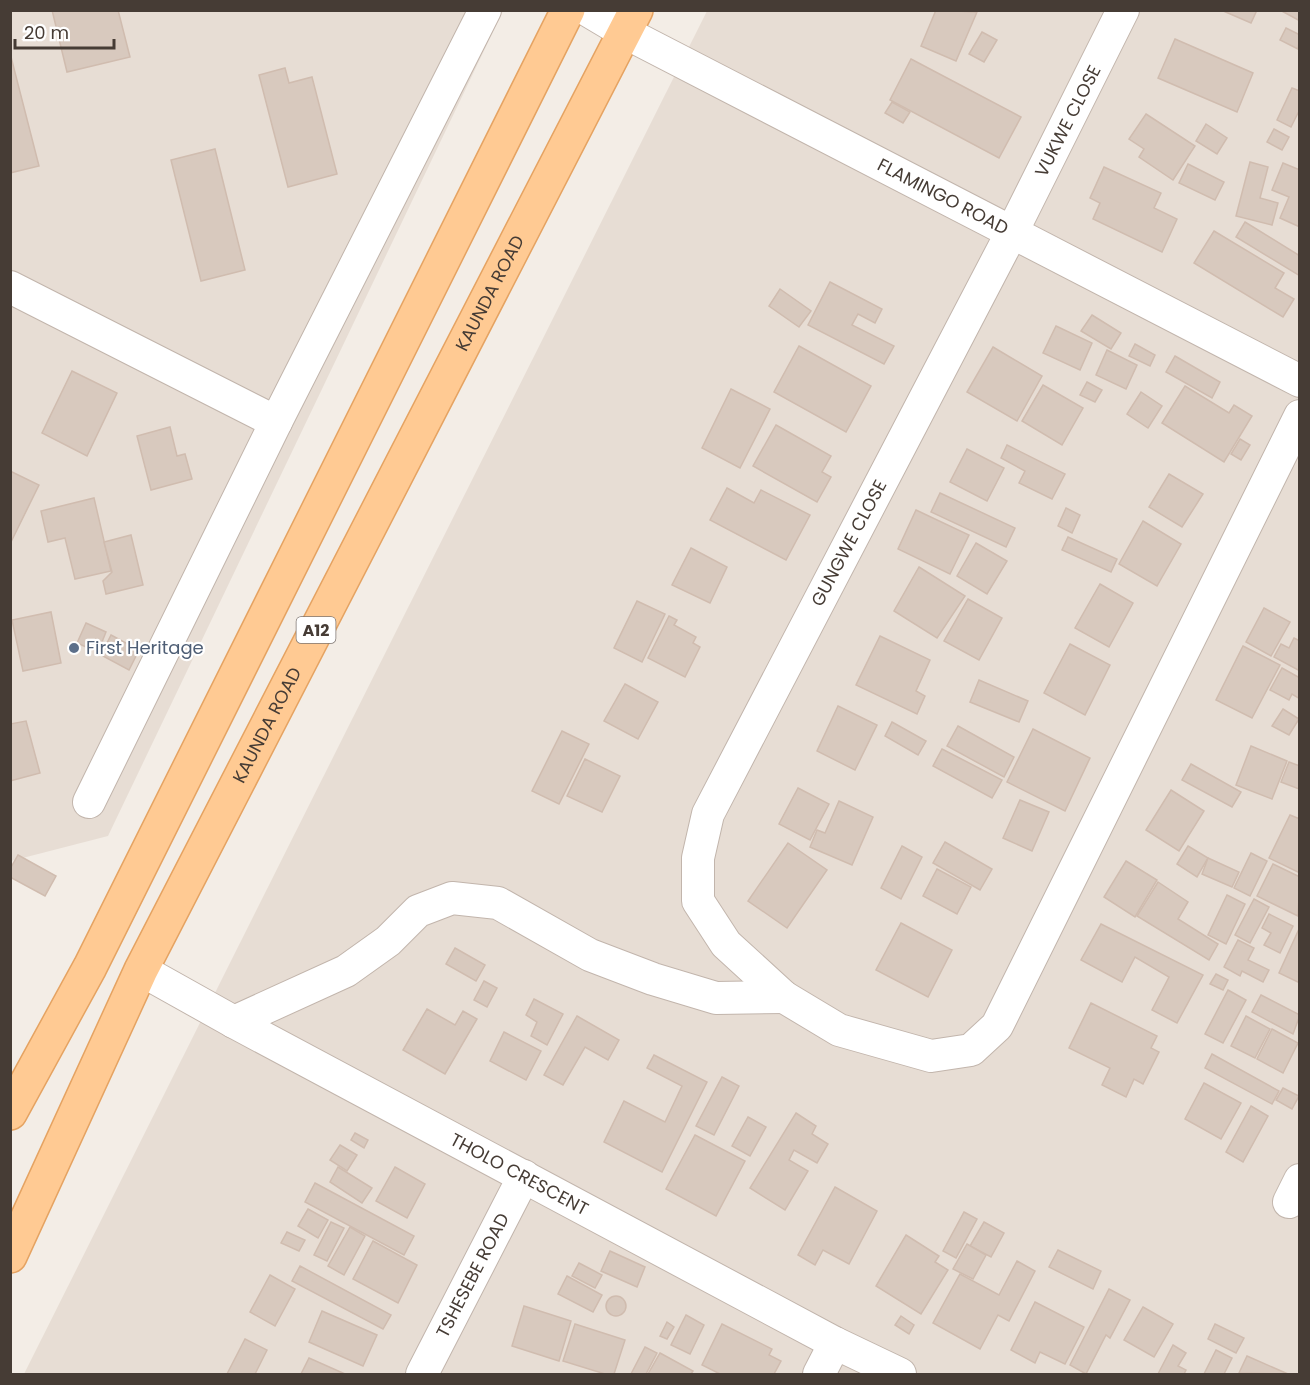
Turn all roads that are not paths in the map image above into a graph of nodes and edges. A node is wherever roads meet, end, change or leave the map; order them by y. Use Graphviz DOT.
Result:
graph roads {
  1 [pos="485,10"];
  2 [pos="568,10"];
  3 [pos="587,10"];
  4 [pos="1124,10"];
  5 [pos="630,22"];
  6 [pos="1012,232"];
  7 [pos="10,287"];
  8 [pos="1299,381"];
  9 [pos="1299,416"];
  10 [pos="276,422"];
  11 [pos="89,802"];
  12 [pos="141,970"];
  13 [pos="784,996"];
  14 [pos="234,1022"];
  15 [pos="10,1113"];
  16 [pos="524,1176"];
  17 [pos="10,1256"];
  18 [pos="835,1343"];
  19 [pos="422,1374"];
  20 [pos="819,1374"];
  21 [pos="900,1374"];
  1 -- 10 [label="street"];
  2 -- 15 [label="main road"];
  3 -- 5 [label="street, FLAMINGO ROAD"];
  4 -- 6 [label="street, VUKWE CLOSE"];
  5 -- 6 [label="street, FLAMINGO ROAD"];
  5 -- 12 [label="main road, KAUNDA ROAD / A12"];
  6 -- 8 [label="street, FLAMINGO ROAD"];
  6 -- 13 [label="street, GUNGWE CLOSE"];
  7 -- 10 [label="street"];
  9 -- 13 [label="street, GUNGWE CLOSE"];
  10 -- 11 [label="street"];
  12 -- 14 [label="street, THOLO CRESCENT"];
  12 -- 17 [label="main road, KAUNDA ROAD / A12"];
  13 -- 14 [label="street"];
  14 -- 16 [label="street, THOLO CRESCENT"];
  16 -- 18 [label="street, THOLO CRESCENT"];
  16 -- 19 [label="street, TSHESEBE ROAD"];
  18 -- 20 [label="street"];
  18 -- 21 [label="street, THOLO CRESCENT"];
}
